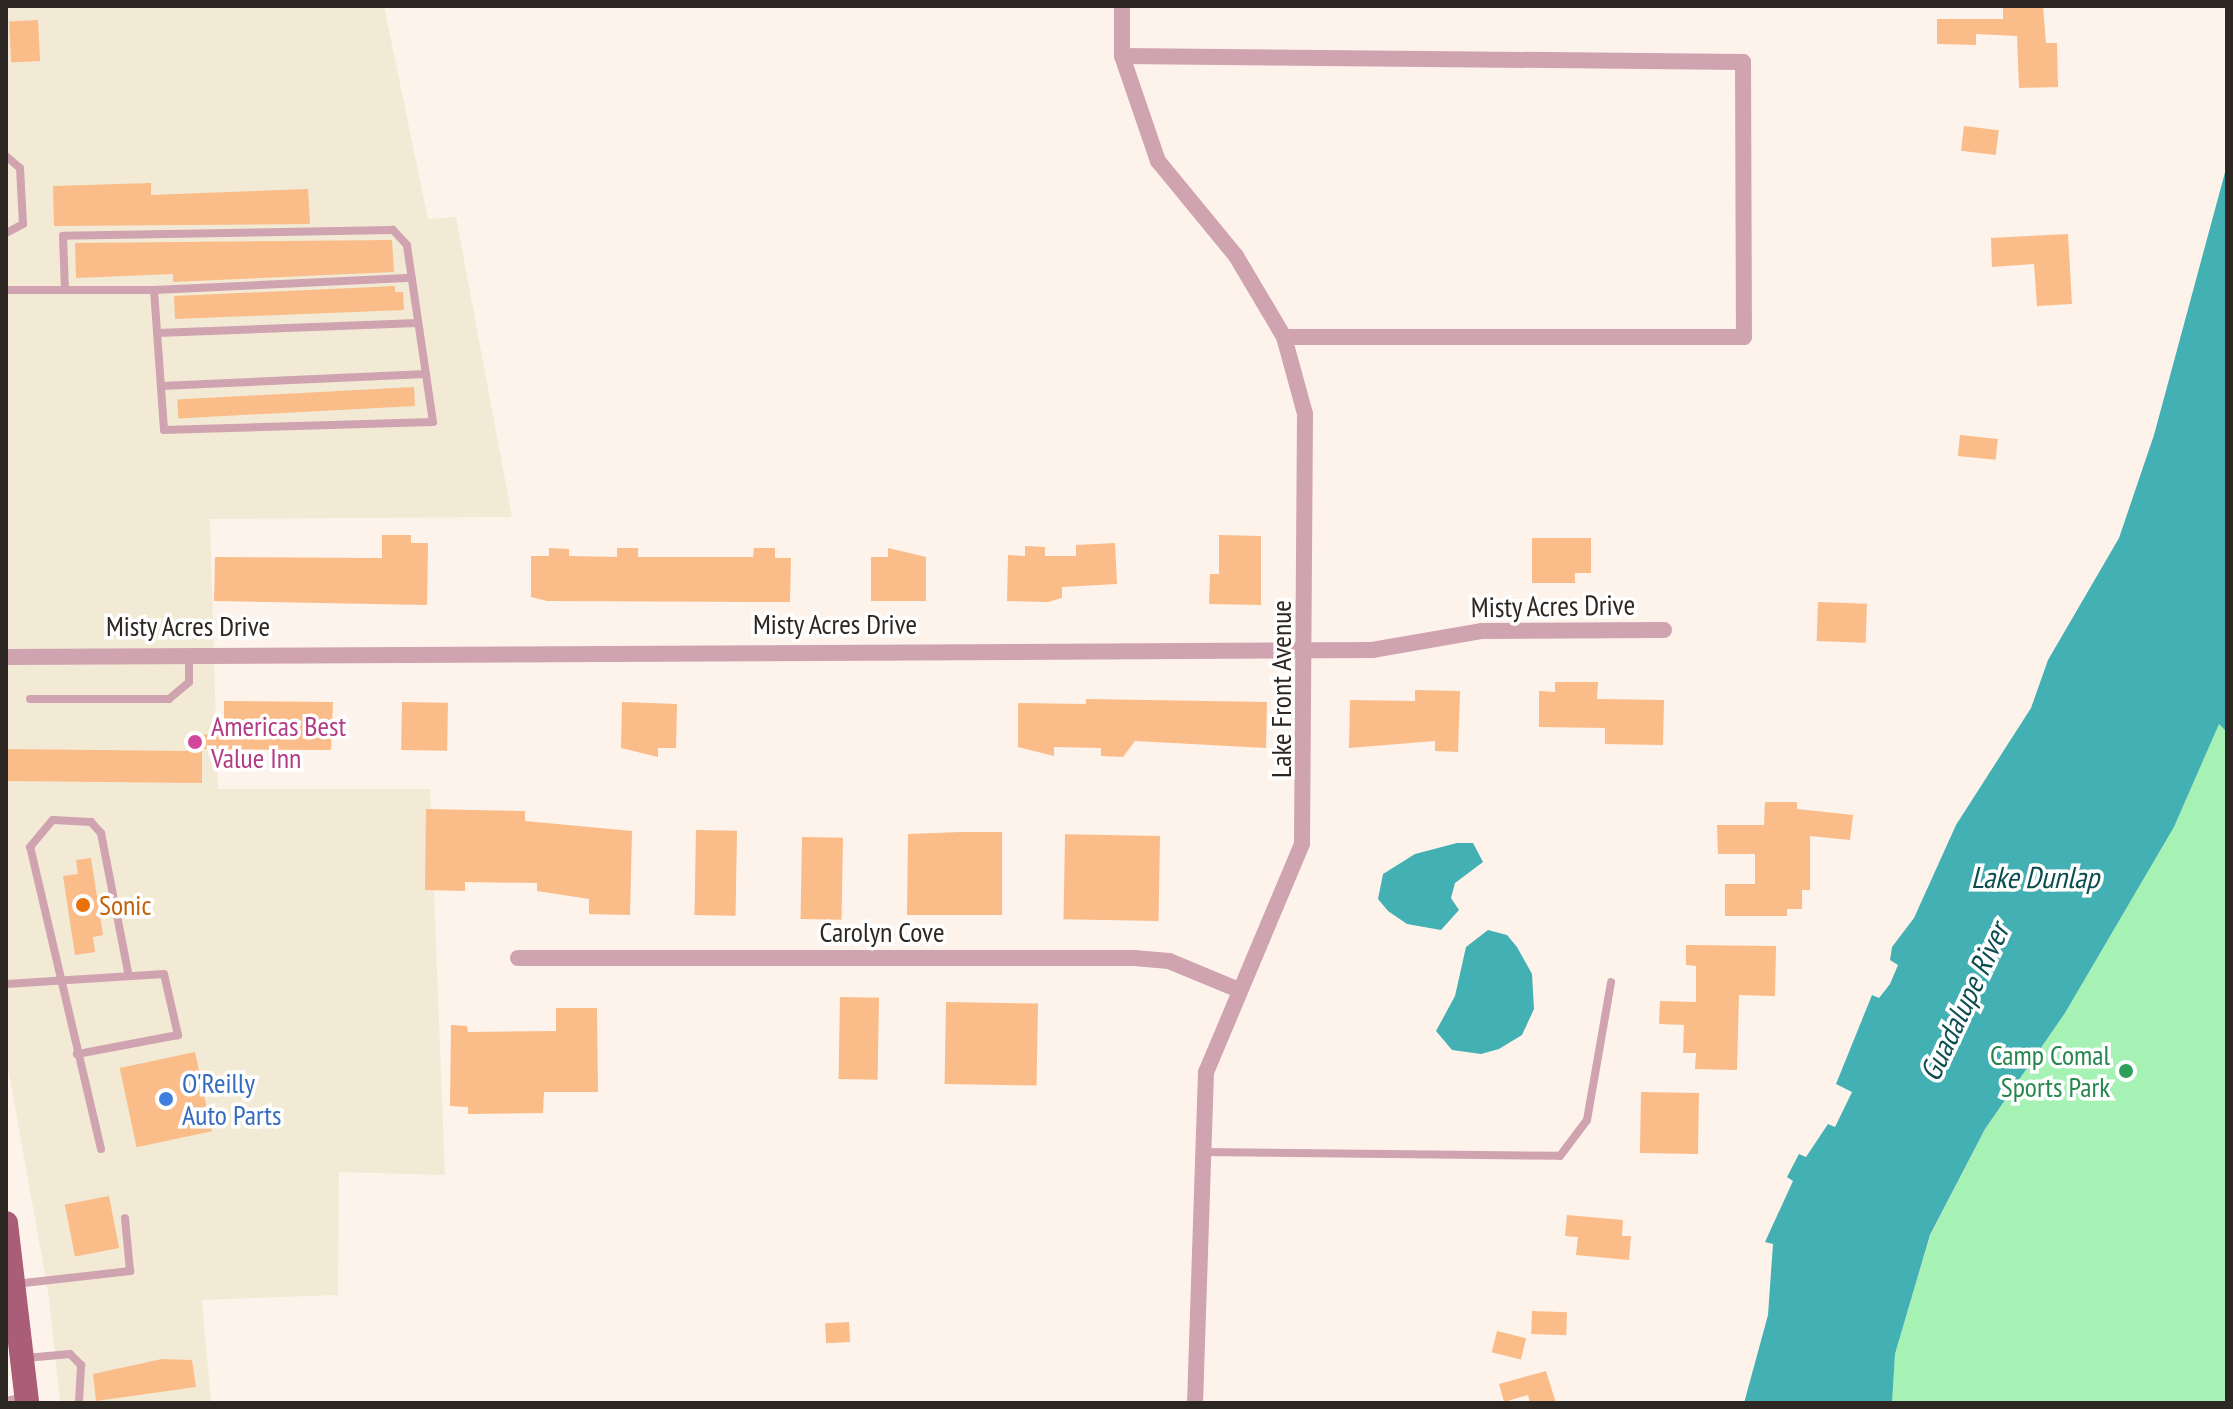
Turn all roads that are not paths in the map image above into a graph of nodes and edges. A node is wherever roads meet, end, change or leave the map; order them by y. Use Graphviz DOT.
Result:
graph roads {
  1 [pos="1122,6"];
  2 [pos="1122,56"];
  3 [pos="6,156"];
  4 [pos="8,233"];
  5 [pos="412,278"];
  6 [pos="6,290"];
  7 [pos="65,290"];
  8 [pos="154,290"];
  9 [pos="418,323"];
  10 [pos="157,333"];
  11 [pos="1284,337"];
  12 [pos="426,374"];
  13 [pos="161,386"];
  14 [pos="1664,630"];
  15 [pos="1307,651"];
  16 [pos="189,652"];
  17 [pos="6,657"];
  18 [pos="30,699"];
  19 [pos="518,958"];
  20 [pos="128,972"];
  21 [pos="57,980"];
  22 [pos="1611,982"];
  23 [pos="6,984"];
  24 [pos="1239,990"];
  25 [pos="77,1054"];
  26 [pos="101,1149"];
  27 [pos="1201,1152"];
  28 [pos="125,1218"];
  29 [pos="6,1223"];
  30 [pos="14,1284"];
  31 [pos="20,1358"];
  32 [pos="20,1400"];
  33 [pos="79,1403"];
  34 [pos="1195,1403"];
  1 -- 2 [label="street, Lake Front Avenue"];
  2 -- 11 [label="street, Lake Front Avenue"];
  2 -- 11 [label="street"];
  3 -- 4 [label="lane"];
  5 -- 7 [label="lane"];
  5 -- 8 [label="lane"];
  5 -- 9 [label="lane"];
  6 -- 7 [label="lane"];
  7 -- 8 [label="lane"];
  8 -- 10 [label="lane"];
  9 -- 10 [label="lane"];
  9 -- 12 [label="lane"];
  10 -- 13 [label="lane"];
  11 -- 15 [label="street, Lake Front Avenue"];
  12 -- 13 [label="lane"];
  12 -- 13 [label="lane"];
  14 -- 15 [label="street, Misty Acres Drive"];
  15 -- 16 [label="street, Misty Acres Drive"];
  15 -- 24 [label="street, Lake Front Avenue"];
  16 -- 17 [label="street, Misty Acres Drive"];
  16 -- 18 [label="lane"];
  19 -- 24 [label="street, Carolyn Cove"];
  20 -- 21 [label="lane"];
  20 -- 21 [label="lane"];
  20 -- 25 [label="lane"];
  21 -- 23 [label="lane"];
  21 -- 25 [label="lane"];
  22 -- 27 [label="lane"];
  24 -- 27 [label="street, Lake Front Avenue"];
  25 -- 26 [label="lane"];
  27 -- 34 [label="street, Lake Front Avenue"];
  28 -- 30 [label="lane"];
  29 -- 30 [label="main road"];
  30 -- 31 [label="main road"];
  31 -- 32 [label="main road"];
  31 -- 33 [label="lane"];
}
